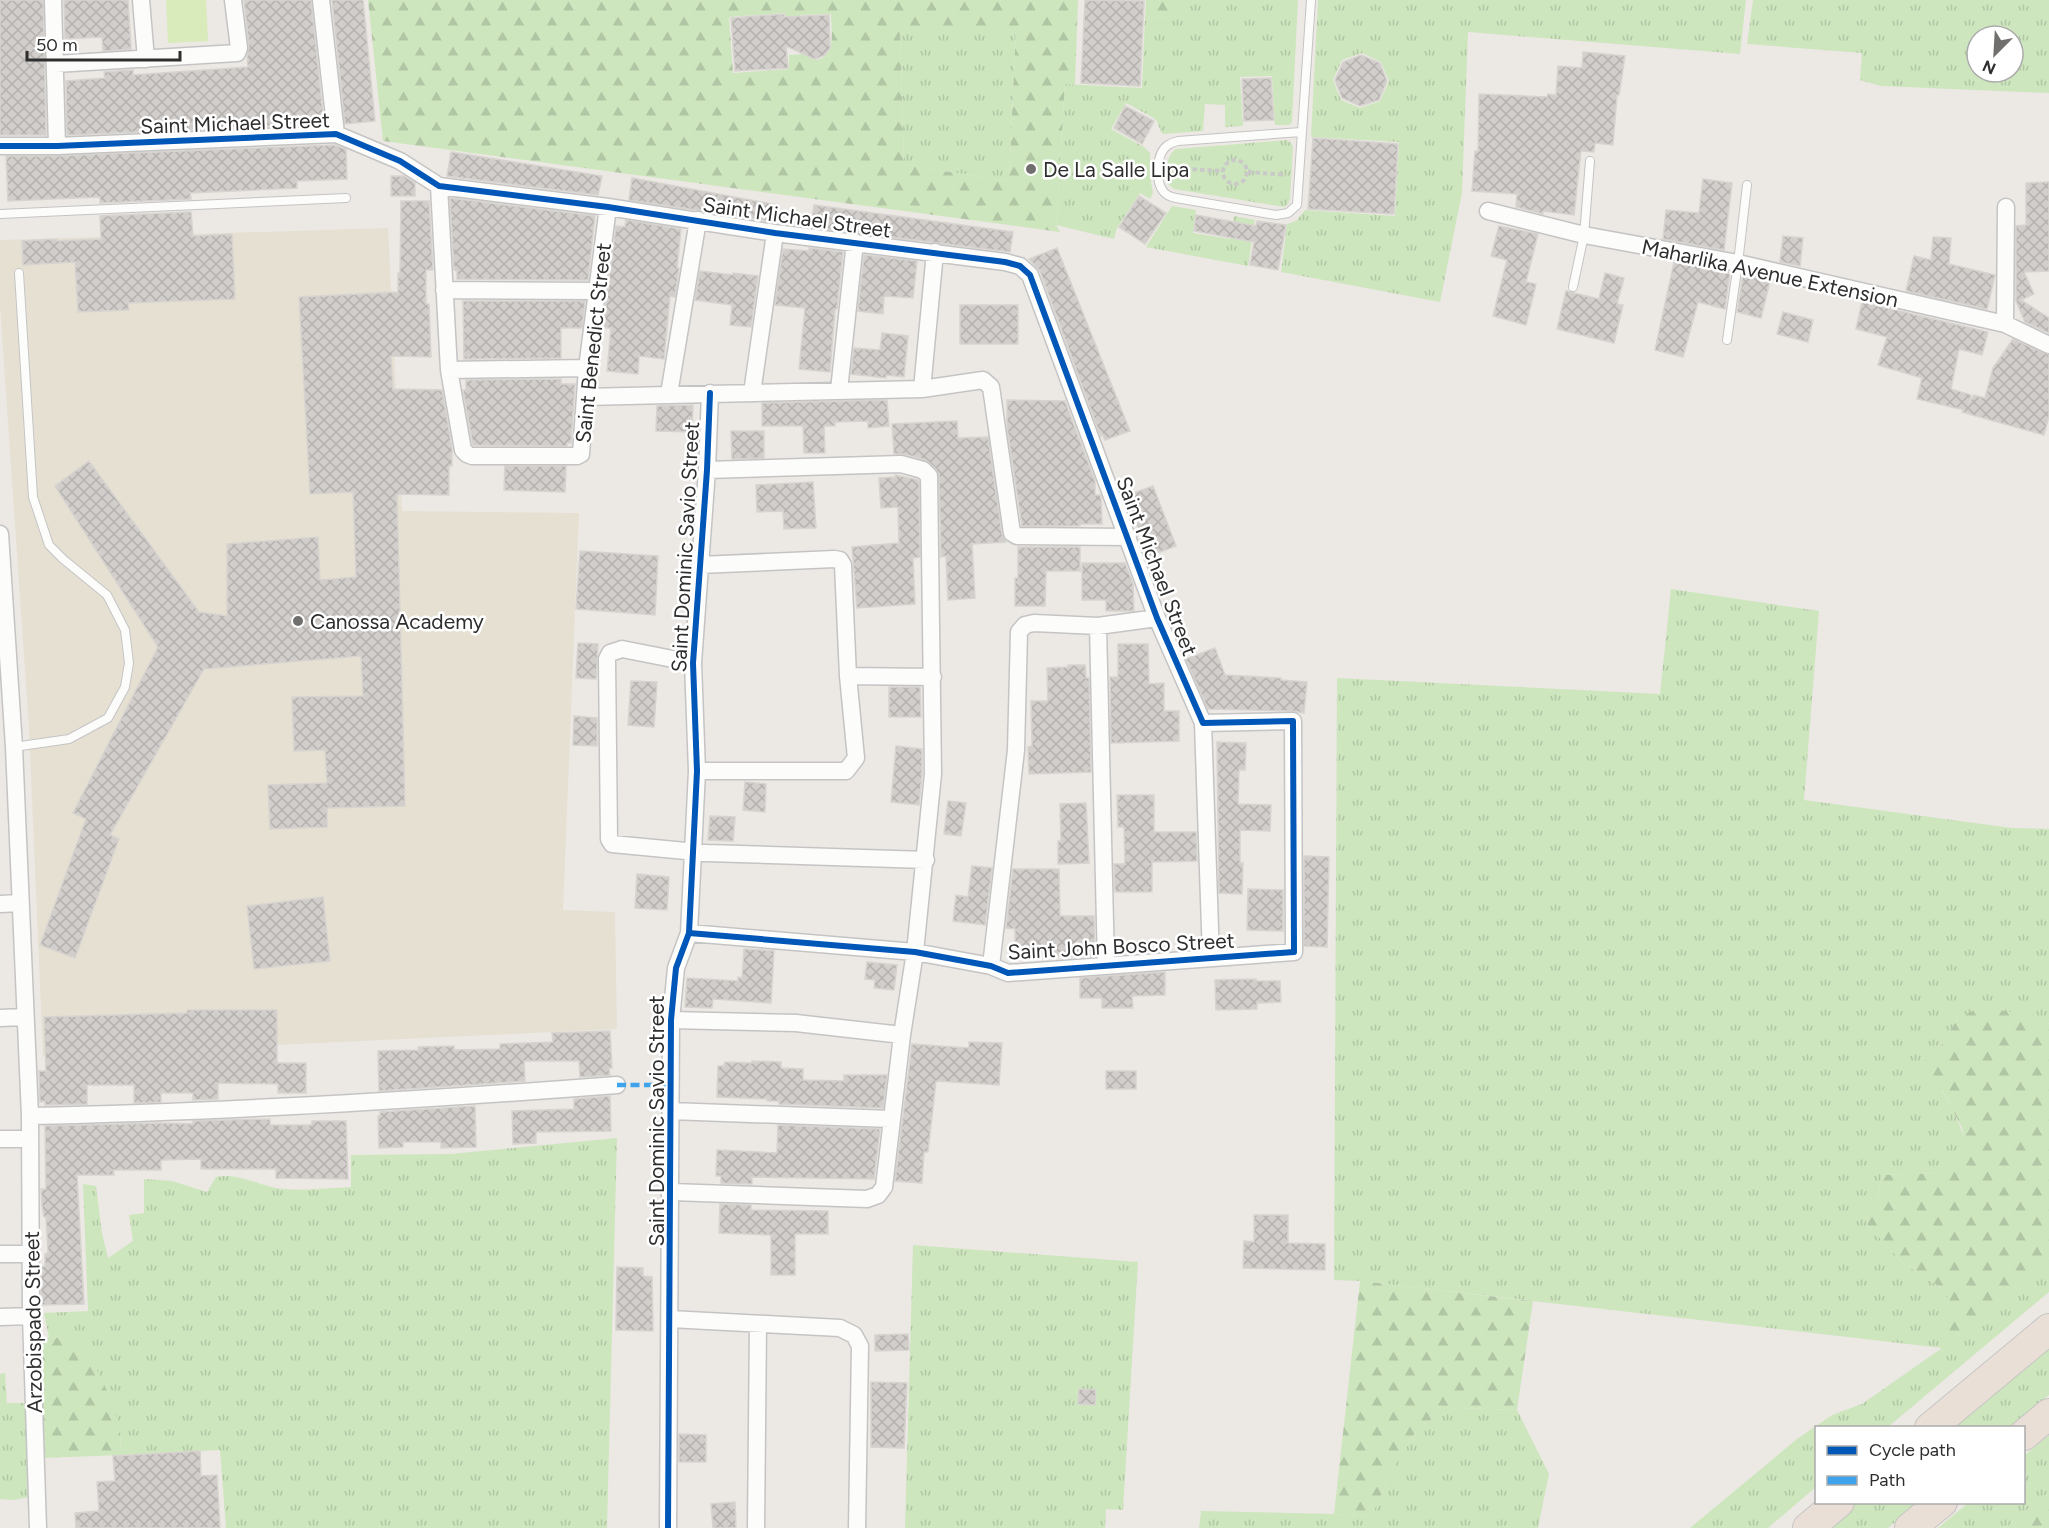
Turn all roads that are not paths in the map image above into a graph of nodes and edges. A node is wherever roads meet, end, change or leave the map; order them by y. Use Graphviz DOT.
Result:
graph roads {
  1 [pos="53,0"];
  2 [pos="141,0"];
  3 [pos="233,0"];
  4 [pos="321,0"];
  5 [pos="1311,0"];
  6 [pos="146,59"];
  7 [pos="55,64"];
  8 [pos="1301,132"];
  9 [pos="336,134"];
  10 [pos="0,146"];
  11 [pos="57,146"];
  12 [pos="1590,161"];
  13 [pos="1747,185"];
  14 [pos="439,186"];
  15 [pos="345,198"];
  16 [pos="608,207"];
  17 [pos="2006,207"];
  18 [pos="1488,212"];
  19 [pos="0,214"];
  20 [pos="698,220"];
  21 [pos="775,233"];
  22 [pos="1584,235"];
  23 [pos="855,242"];
  24 [pos="935,252"];
  25 [pos="1738,263"];
  26 [pos="19,273"];
  27 [pos="1573,287"];
  28 [pos="444,290"];
  29 [pos="596,291"];
  30 [pos="2005,324"];
  31 [pos="1727,340"];
  32 [pos="2049,345"];
  33 [pos="587,368"];
  34 [pos="449,370"];
  35 [pos="922,388"];
  36 [pos="839,390"];
  37 [pos="710,393"];
  38 [pos="752,393"];
  39 [pos="669,394"];
  40 [pos="585,397"];
  41 [pos="707,470"];
  42 [pos="0,534"];
  43 [pos="1128,537"];
  44 [pos="700,565"];
  45 [pos="1157,618"];
  46 [pos="1098,626"];
  47 [pos="4,630"];
  48 [pos="693,663"];
  49 [pos="848,676"];
  50 [pos="933,677"];
  51 [pos="1203,723"];
  52 [pos="7,747"];
  53 [pos="697,771"];
  54 [pos="693,851"];
  55 [pos="926,860"];
  56 [pos="20,903"];
  57 [pos="0,904"];
  58 [pos="688,933"];
  59 [pos="915,952"];
  60 [pos="1211,958"];
  61 [pos="991,966"];
  62 [pos="1106,966"];
  63 [pos="24,1017"];
  64 [pos="0,1018"];
  65 [pos="671,1020"];
  66 [pos="902,1035"];
  67 [pos="616,1085"];
  68 [pos="671,1111"];
  69 [pos="30,1116"];
  70 [pos="891,1119"];
  71 [pos="0,1139"];
  72 [pos="30,1139"];
  73 [pos="672,1192"];
  74 [pos="0,1254"];
  75 [pos="31,1254"];
  76 [pos="32,1316"];
  77 [pos="0,1317"];
  78 [pos="670,1320"];
  79 [pos="759,1325"];
  80 [pos="2049,1329"];
  81 [pos="2049,1414"];
  82 [pos="1932,1426"];
  83 [pos="2025,1434"];
  84 [pos="1838,1504"];
  85 [pos="1941,1504"];
  86 [pos="38,1528"];
  87 [pos="668,1528"];
  88 [pos="756,1528"];
  89 [pos="857,1528"];
  90 [pos="1808,1528"];
  91 [pos="1911,1528"];
  1 -- 7 [label="street"];
  2 -- 6 [label="street"];
  3 -- 6 [label="street"];
  4 -- 9 [label="street"];
  5 -- 8 [label="lane"];
  6 -- 7 [label="street"];
  7 -- 11 [label="street"];
  8 -- 8 [label="lane"];
  9 -- 11 [label="street, Saint Michael Street"];
  9 -- 14 [label="street, Saint Michael Street"];
  10 -- 11 [label="street, Saint Michael Street"];
  12 -- 22 [label="lane"];
  13 -- 25 [label="lane"];
  14 -- 16 [label="street, Saint Michael Street"];
  14 -- 28 [label="street, Saint Benedict Street"];
  15 -- 19 [label="lane"];
  16 -- 20 [label="street, Saint Michael Street"];
  16 -- 29 [label="street, Saint Benedict Street"];
  17 -- 30 [label="street"];
  18 -- 22 [label="street, Maharlika Avenue Extension"];
  20 -- 21 [label="street, Saint Michael Street"];
  20 -- 39 [label="street"];
  21 -- 23 [label="street, Saint Michael Street"];
  21 -- 38 [label="street"];
  22 -- 25 [label="street, Maharlika Avenue Extension"];
  22 -- 27 [label="lane"];
  23 -- 24 [label="street, Saint Michael Street"];
  23 -- 36 [label="street"];
  24 -- 35 [label="street"];
  24 -- 43 [label="street, Saint Michael Street"];
  25 -- 30 [label="street, Maharlika Avenue Extension"];
  25 -- 31 [label="lane"];
  26 -- 52 [label="lane"];
  28 -- 29 [label="street"];
  28 -- 34 [label="street, Saint Benedict Street"];
  29 -- 33 [label="street, Saint Benedict Street"];
  30 -- 32 [label="street, Maharlika Avenue Extension"];
  33 -- 34 [label="street"];
  33 -- 40 [label="street, Saint Benedict Street"];
  34 -- 40 [label="street, Saint Benedict Street"];
  35 -- 36 [label="street"];
  35 -- 43 [label="street"];
  36 -- 38 [label="street"];
  37 -- 38 [label="street"];
  37 -- 39 [label="street"];
  37 -- 41 [label="street, Saint Dominic Savio Street"];
  39 -- 40 [label="street"];
  41 -- 44 [label="street, Saint Dominic Savio Street"];
  41 -- 50 [label="street"];
  42 -- 47 [label="street, Arzobispado Street"];
  43 -- 45 [label="street, Saint Michael Street"];
  44 -- 48 [label="street, Saint Dominic Savio Street"];
  44 -- 49 [label="street"];
  45 -- 46 [label="street"];
  45 -- 51 [label="street, Saint Michael Street"];
  46 -- 61 [label="street"];
  46 -- 62 [label="street"];
  47 -- 52 [label="street, Arzobispado Street"];
  48 -- 53 [label="street, Saint Dominic Savio Street"];
  48 -- 54 [label="street"];
  49 -- 50 [label="street"];
  49 -- 53 [label="street"];
  50 -- 55 [label="street"];
  51 -- 60 [label="street"];
  51 -- 60 [label="street, Saint John Bosco Street"];
  52 -- 56 [label="street, Arzobispado Street"];
  53 -- 54 [label="street, Saint Dominic Savio Street"];
  54 -- 55 [label="street"];
  54 -- 58 [label="street, Saint Dominic Savio Street"];
  55 -- 59 [label="street"];
  56 -- 57 [label="street"];
  56 -- 63 [label="street, Arzobispado Street"];
  58 -- 59 [label="street, Saint John Bosco Street"];
  58 -- 65 [label="street, Saint Dominic Savio Street"];
  59 -- 61 [label="street, Saint John Bosco Street"];
  59 -- 66 [label="street"];
  60 -- 62 [label="street, Saint John Bosco Street"];
  61 -- 62 [label="street, Saint John Bosco Street"];
  63 -- 64 [label="street"];
  63 -- 69 [label="street, Arzobispado Street"];
  65 -- 66 [label="street"];
  65 -- 68 [label="street, Saint Dominic Savio Street"];
  66 -- 70 [label="street"];
  67 -- 69 [label="street"];
  68 -- 70 [label="street"];
  68 -- 73 [label="street, Saint Dominic Savio Street"];
  69 -- 72 [label="street, Arzobispado Street"];
  70 -- 73 [label="street"];
  71 -- 72 [label="street"];
  72 -- 75 [label="street, Arzobispado Street"];
  73 -- 78 [label="street, Saint Dominic Savio Street"];
  74 -- 75 [label="street"];
  75 -- 76 [label="street, Arzobispado Street"];
  76 -- 77 [label="street"];
  76 -- 86 [label="street, Arzobispado Street"];
  78 -- 79 [label="street"];
  78 -- 87 [label="street, Saint Dominic Savio Street"];
  79 -- 88 [label="street"];
  79 -- 89 [label="street"];
  80 -- 82 [label="highway"];
  81 -- 83 [label="highway"];
  84 -- 90 [label="highway"];
  85 -- 91 [label="highway"];
}
